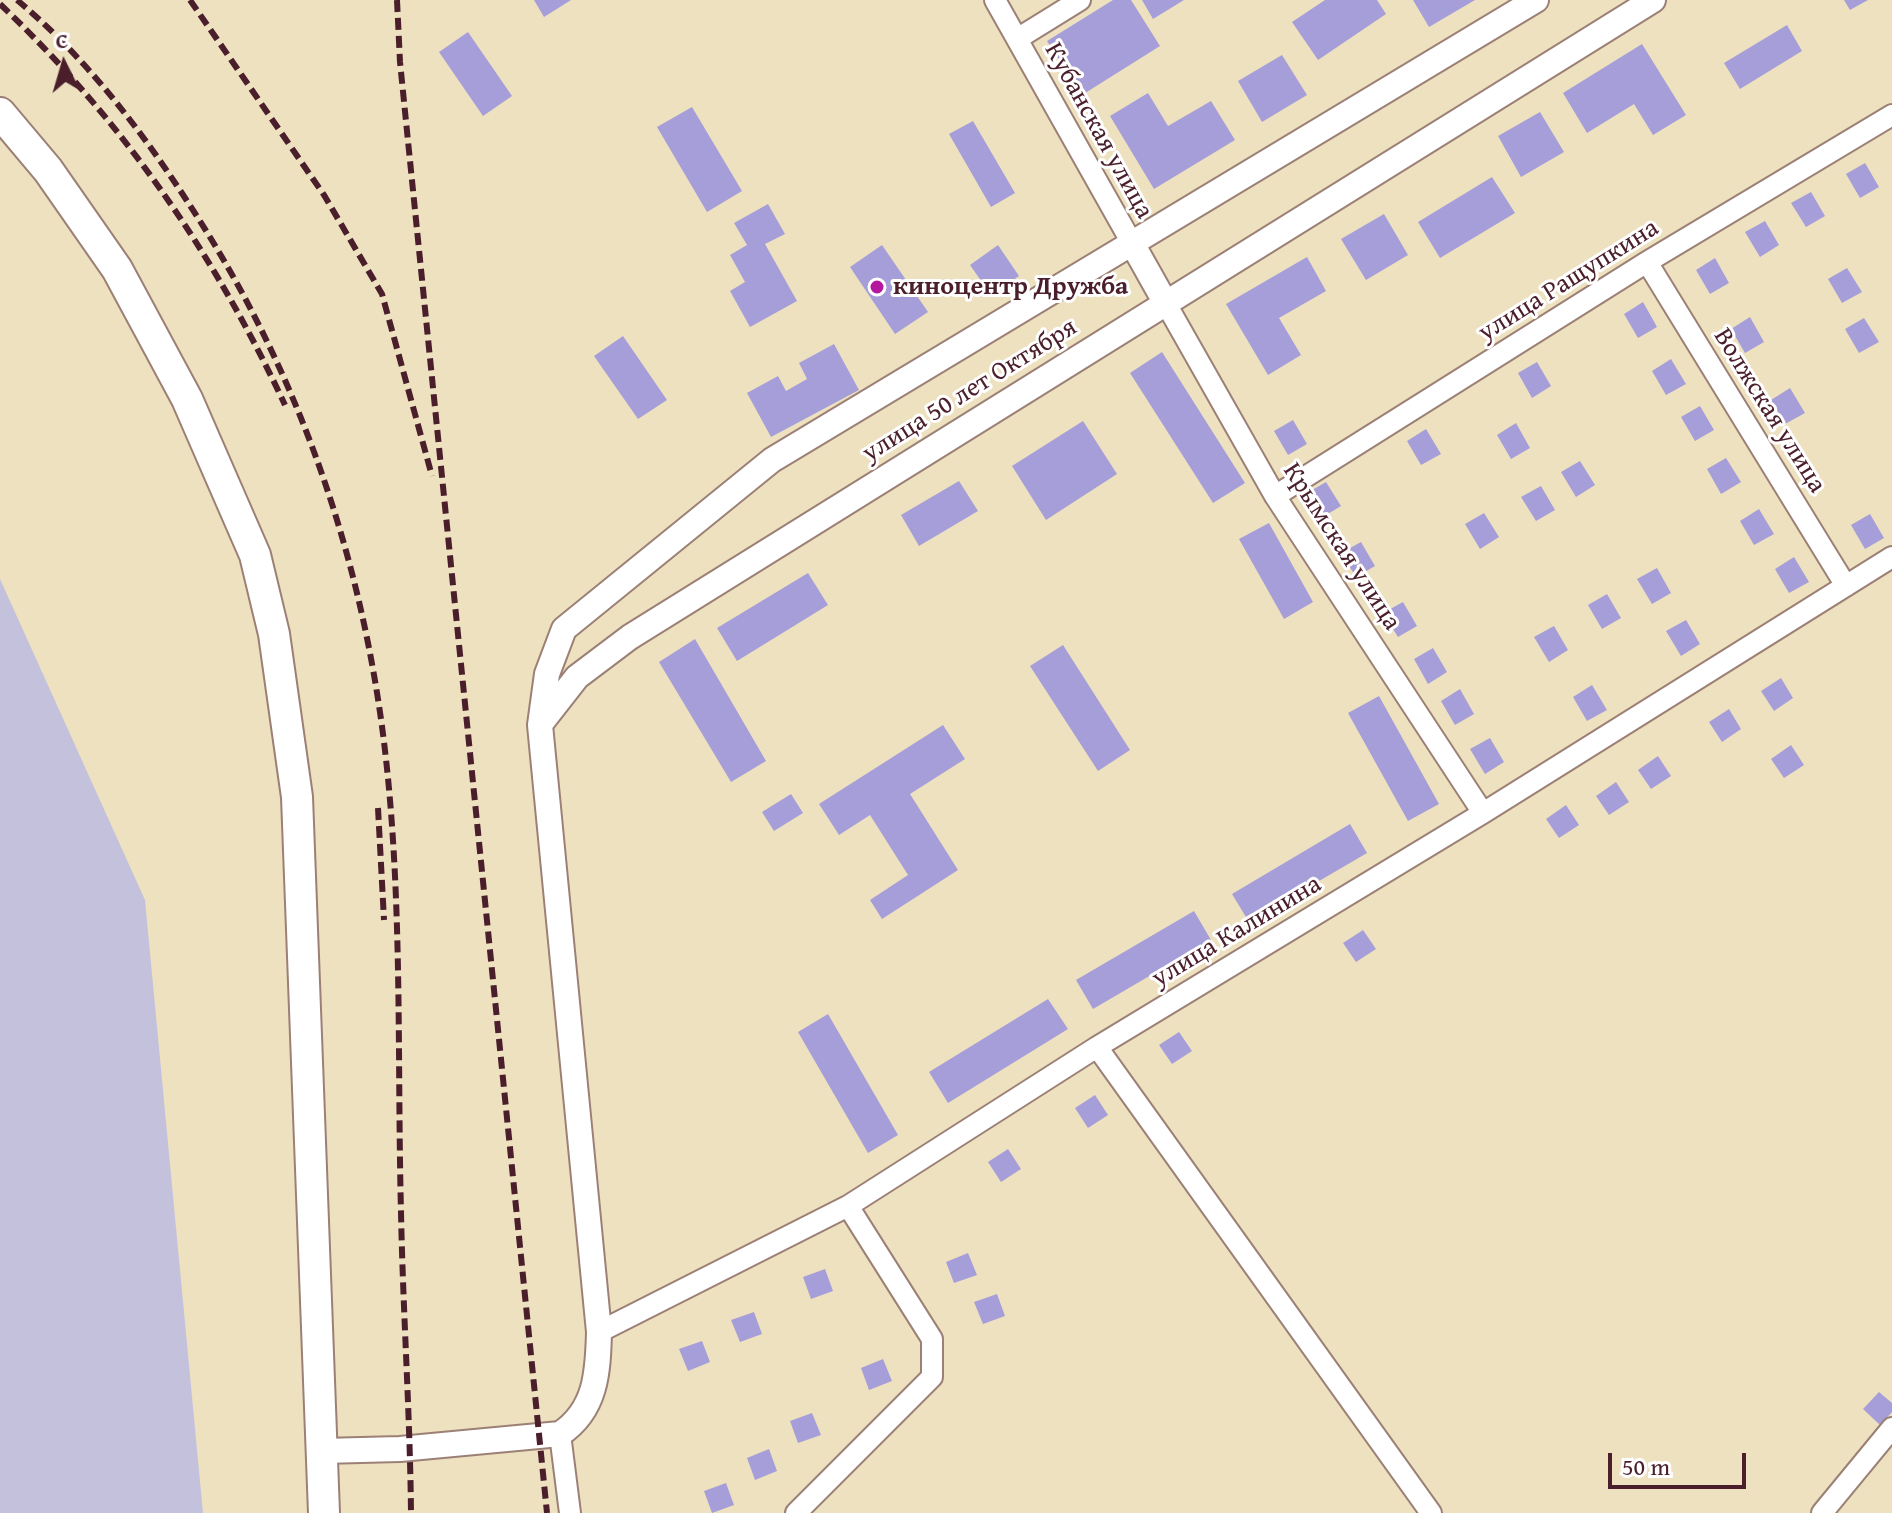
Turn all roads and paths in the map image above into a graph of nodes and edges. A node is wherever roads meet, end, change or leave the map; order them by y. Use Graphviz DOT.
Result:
graph roads {
  1 [pos="995,0"];
  2 [pos="1080,0"];
  3 [pos="1536,0"];
  4 [pos="1653,0"];
  5 [pos="1017,39"];
  6 [pos="0,113"];
  7 [pos="1892,115"];
  8 [pos="1133,245"];
  9 [pos="1647,262"];
  10 [pos="1165,302"];
  11 [pos="1275,496"];
  12 [pos="1892,557"];
  13 [pos="1846,586"];
  14 [pos="540,725"];
  15 [pos="1483,813"];
  16 [pos="1097,1047"];
  17 [pos="848,1206"];
  18 [pos="599,1332"];
  19 [pos="1892,1428"];
  20 [pos="560,1434"];
  21 [pos="322,1451"];
  22 [pos="324,1513"];
  23 [pos="570,1513"];
  24 [pos="796,1513"];
  25 [pos="1431,1513"];
  26 [pos="1822,1513"];
  1 -- 5 [label="street, Кубанская улица"];
  2 -- 5 [label="street"];
  3 -- 8 [label="street, улица 50 лет Октября"];
  4 -- 10 [label="street, улица 50 лет Октября"];
  5 -- 8 [label="street, Кубанская улица"];
  6 -- 21 [label="main road"];
  7 -- 9 [label="street, улица Ращупкина"];
  8 -- 10 [label="street"];
  8 -- 14 [label="street, улица 50 лет Октября"];
  9 -- 11 [label="street, улица Ращупкина"];
  9 -- 13 [label="street, Волжская улица"];
  10 -- 11 [label="street, Крымская улица"];
  10 -- 14 [label="street, улица 50 лет Октября"];
  11 -- 15 [label="street, Крымская улица"];
  12 -- 13 [label="street, улица Калинина"];
  13 -- 15 [label="street, улица Калинина"];
  14 -- 18 [label="street"];
  15 -- 16 [label="street, улица Калинина"];
  16 -- 17 [label="street, улица Калинина"];
  16 -- 25 [label="street"];
  17 -- 18 [label="street, улица Калинина"];
  17 -- 24 [label="street"];
  18 -- 20 [label="street"];
  19 -- 26 [label="street"];
  20 -- 21 [label="street"];
  20 -- 23 [label="street"];
  21 -- 22 [label="main road"];
}
